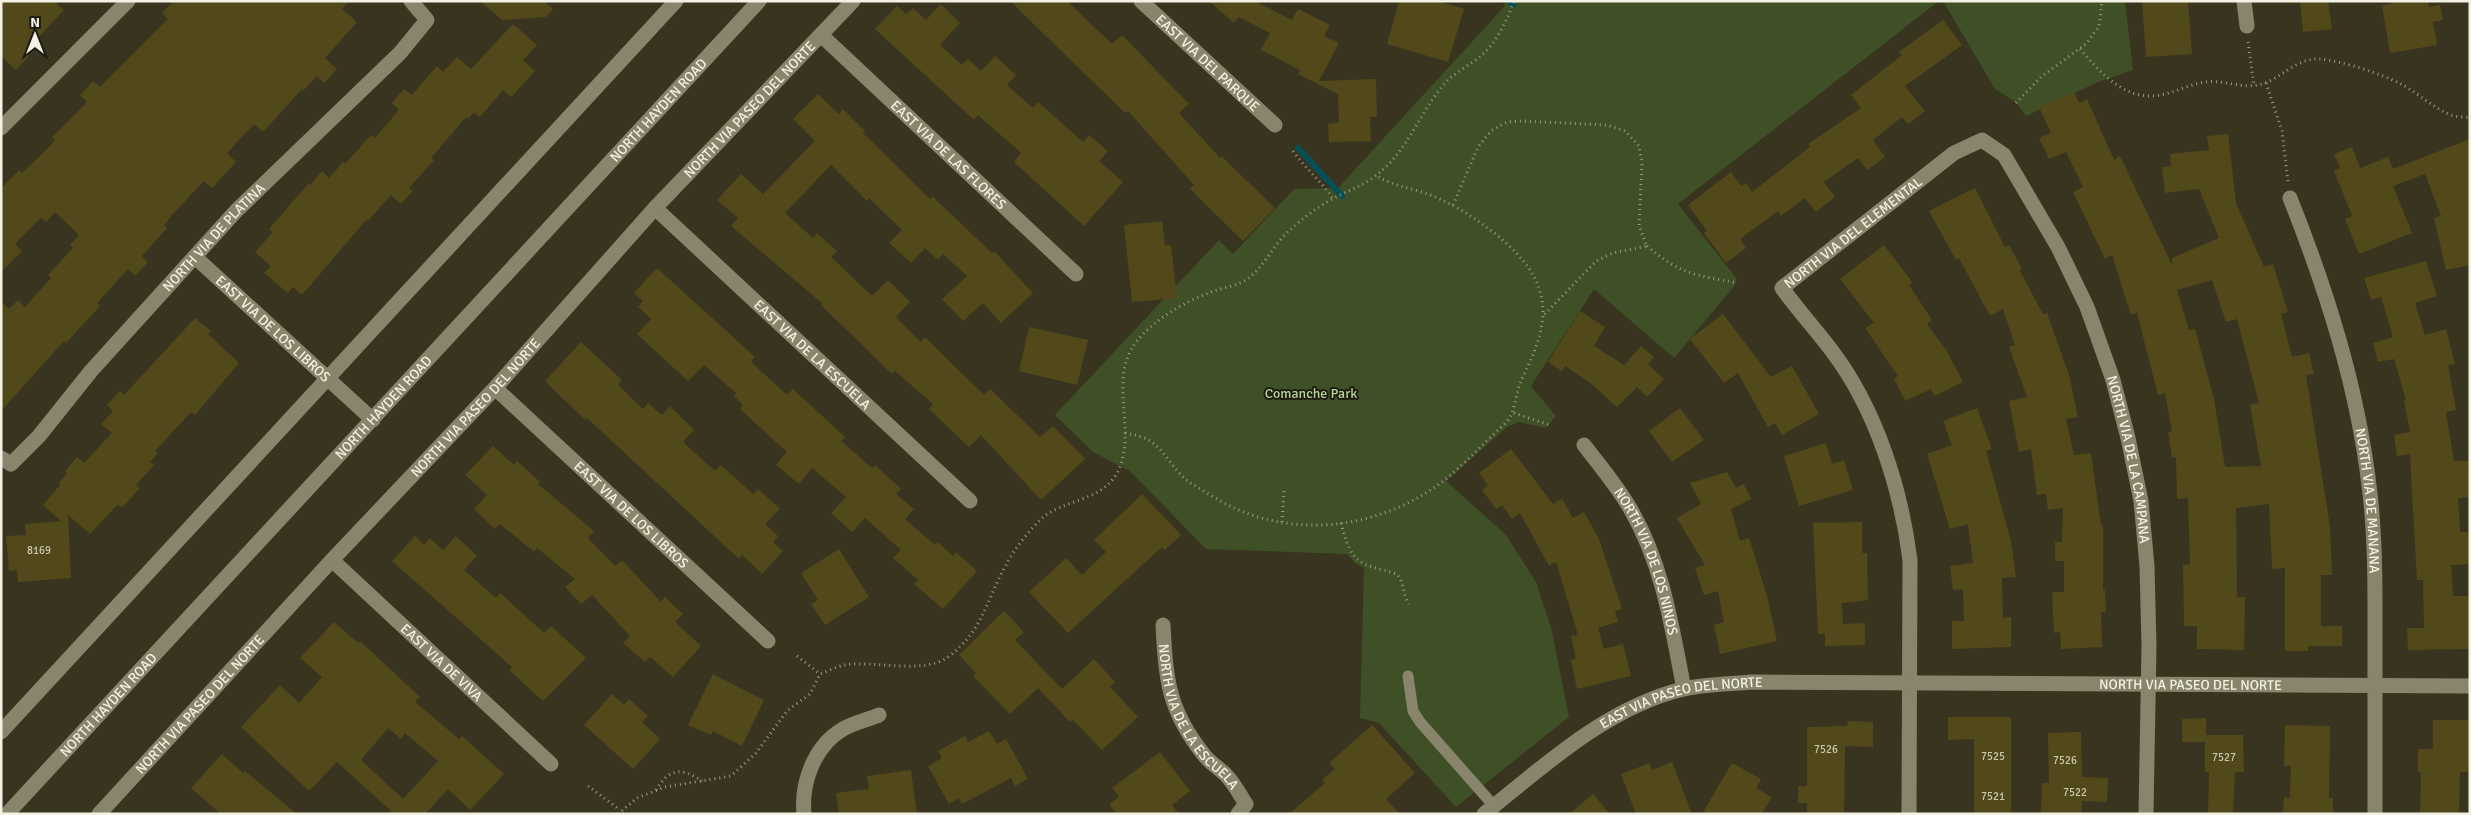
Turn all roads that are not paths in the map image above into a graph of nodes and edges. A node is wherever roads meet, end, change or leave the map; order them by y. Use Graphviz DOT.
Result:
graph roads {
  1 [pos="128,1"];
  2 [pos="411,1"];
  3 [pos="676,1"];
  4 [pos="759,1"];
  5 [pos="853,1"];
  6 [pos="1140,1"];
  7 [pos="2244,1"];
  8 [pos="2247,26"];
  9 [pos="821,36"];
  10 [pos="1275,125"];
  11 [pos="1,128"];
  12 [pos="1982,140"];
  13 [pos="2290,198"];
  14 [pos="655,208"];
  15 [pos="195,257"];
  16 [pos="1076,274"];
  17 [pos="328,378"];
  18 [pos="495,388"];
  19 [pos="373,420"];
  20 [pos="1584,445"];
  21 [pos="6,461"];
  22 [pos="970,501"];
  23 [pos="332,560"];
  24 [pos="1163,625"];
  25 [pos="768,641"];
  26 [pos="1408,676"];
  27 [pos="1910,683"];
  28 [pos="2148,684"];
  29 [pos="2375,686"];
  30 [pos="2470,686"];
  31 [pos="1684,689"];
  32 [pos="879,715"];
  33 [pos="1,732"];
  34 [pos="551,764"];
  35 [pos="1242,809"];
  36 [pos="1489,810"];
  37 [pos="7,814"];
  38 [pos="98,814"];
  39 [pos="804,814"];
  40 [pos="1909,814"];
  41 [pos="2146,814"];
  42 [pos="2375,814"];
  1 -- 11 [label="street"];
  2 -- 15 [label="street, NORTH VIA DE PLATINA"];
  3 -- 17 [label="street"];
  4 -- 19 [label="street, NORTH HAYDEN ROAD"];
  5 -- 9 [label="street, NORTH VIA PASEO DEL NORTE"];
  6 -- 10 [label="street, EAST VIA DEL PARQUE"];
  7 -- 8 [label="street"];
  9 -- 14 [label="street, NORTH VIA PASEO DEL NORTE"];
  9 -- 16 [label="street, EAST VIA DE LAS FLORES"];
  12 -- 27 [label="street, NORTH VIA DEL ELEMENTAL"];
  12 -- 28 [label="street, NORTH VIA DE LA CAMPANA"];
  13 -- 29 [label="street, NORTH VIA DE MANANA"];
  14 -- 18 [label="street, NORTH VIA PASEO DEL NORTE"];
  14 -- 22 [label="street, EAST VIA DE LA ESCUELA"];
  15 -- 17 [label="street, EAST VIA DE LOS LIBROS"];
  15 -- 21 [label="street, NORTH VIA DE PLATINA"];
  17 -- 19 [label="street, EAST VIA DE LOS LIBROS"];
  17 -- 33 [label="street"];
  18 -- 23 [label="street, NORTH VIA PASEO DEL NORTE"];
  18 -- 25 [label="street, EAST VIA DE LOS LIBROS"];
  19 -- 37 [label="street, NORTH HAYDEN ROAD"];
  20 -- 31 [label="street, NORTH VIA DE LOS NINOS"];
  23 -- 34 [label="street, EAST VIA DE VIVA"];
  23 -- 38 [label="street, NORTH VIA PASEO DEL NORTE"];
  24 -- 35 [label="street, NORTH VIA DE LA ESCUELA"];
  26 -- 36 [label="lane"];
  27 -- 28 [label="street, NORTH VIA PASEO DEL NORTE"];
  27 -- 31 [label="street, EAST VIA PASEO DEL NORTE"];
  27 -- 40 [label="street"];
  28 -- 29 [label="street, NORTH VIA PASEO DEL NORTE"];
  28 -- 41 [label="street, NORTH VIA DE LA CAMPANA"];
  29 -- 30 [label="street, NORTH VIA PASEO DEL NORTE"];
  29 -- 42 [label="street, NORTH VIA DE MANANA"];
  31 -- 36 [label="street, EAST VIA PASEO DEL NORTE"];
  32 -- 39 [label="street"];
}
